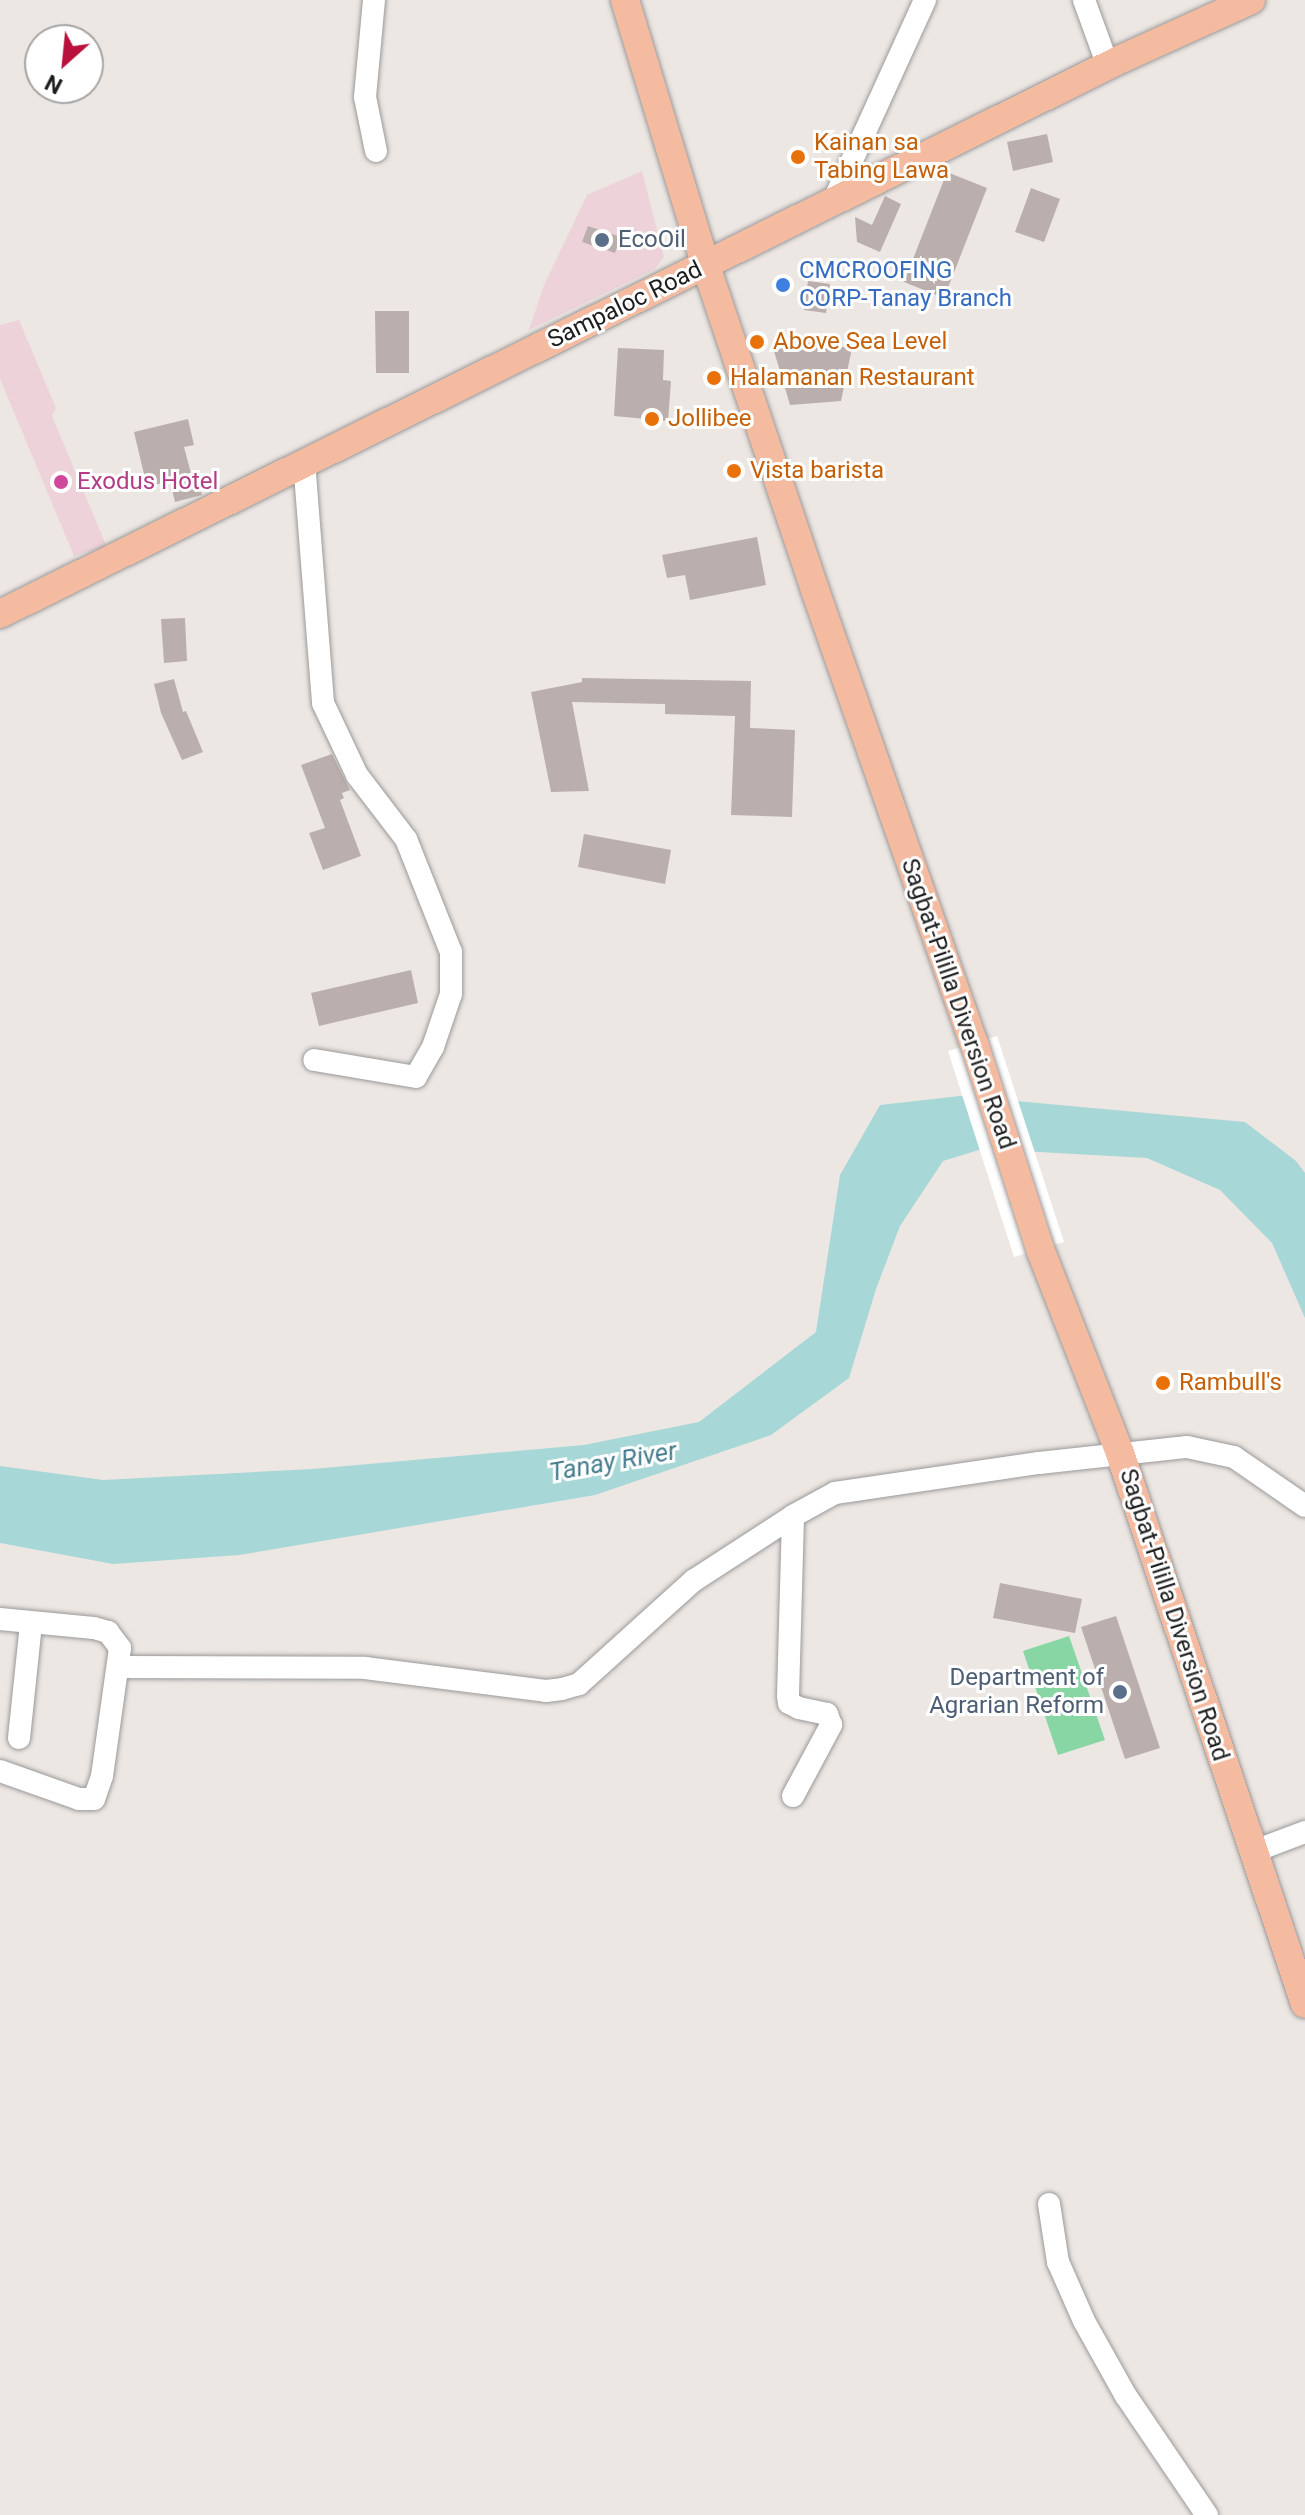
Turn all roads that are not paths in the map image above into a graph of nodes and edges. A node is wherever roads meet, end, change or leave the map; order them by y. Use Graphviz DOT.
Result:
graph roads {
  1 [pos="374,0"];
  2 [pos="625,0"];
  3 [pos="925,0"];
  4 [pos="1084,0"];
  5 [pos="1251,0"];
  6 [pos="1108,66"];
  7 [pos="376,151"];
  8 [pos="833,202"];
  9 [pos="706,266"];
  10 [pos="304,461"];
  11 [pos="0,614"];
  12 [pos="314,1060"];
  13 [pos="1120,1453"];
  14 [pos="1305,1506"];
  15 [pos="793,1516"];
  16 [pos="0,1619"];
  17 [pos="31,1624"];
  18 [pos="120,1667"];
  19 [pos="19,1738"];
  20 [pos="0,1771"];
  21 [pos="793,1796"];
  22 [pos="1305,1832"];
  23 [pos="1252,1852"];
  24 [pos="1305,2004"];
  25 [pos="1049,2204"];
  26 [pos="1207,2515"];
  1 -- 7 [label="street"];
  2 -- 9 [label="main road, Sagbat-Pililla Diversion Road"];
  3 -- 8 [label="street"];
  4 -- 6 [label="street"];
  5 -- 6 [label="main road, Sampaloc Road"];
  6 -- 8 [label="main road, Sampaloc Road"];
  8 -- 9 [label="main road, Sampaloc Road"];
  9 -- 10 [label="main road, Sampaloc Road"];
  9 -- 13 [label="main road, Sagbat-Pililla Diversion Road"];
  10 -- 11 [label="main road, Sampaloc Road"];
  10 -- 12 [label="street"];
  13 -- 14 [label="street"];
  13 -- 15 [label="street"];
  13 -- 23 [label="main road, Sagbat-Pililla Diversion Road"];
  15 -- 18 [label="street"];
  15 -- 21 [label="street"];
  16 -- 17 [label="street"];
  17 -- 18 [label="street"];
  17 -- 19 [label="street"];
  18 -- 20 [label="street"];
  22 -- 23 [label="street"];
  23 -- 24 [label="main road, Sagbat-Pililla Diversion Road"];
  25 -- 26 [label="street"];
}
